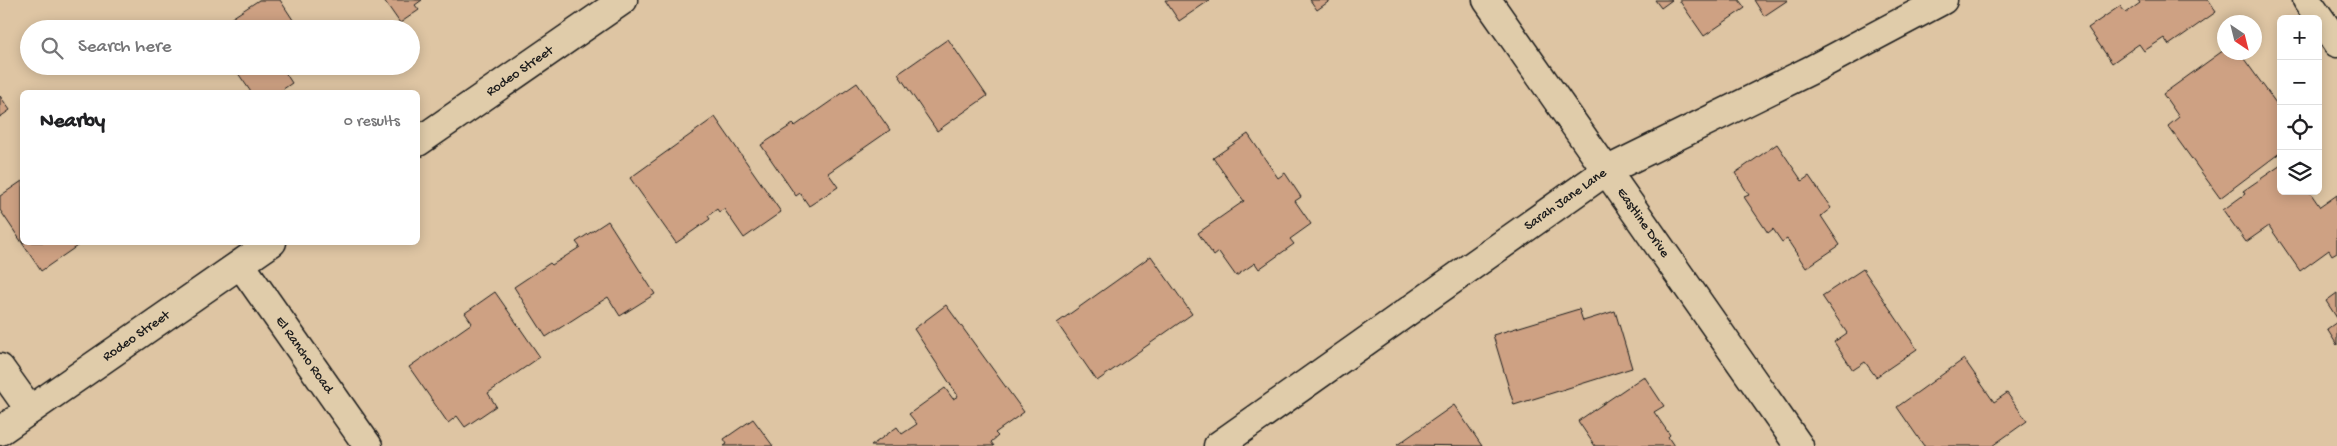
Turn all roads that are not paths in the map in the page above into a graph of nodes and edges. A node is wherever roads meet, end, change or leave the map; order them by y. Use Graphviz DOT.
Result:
graph roads {
  1 [pos="623,0"];
  2 [pos="1487,0"];
  3 [pos="1943,0"];
  4 [pos="2307,0"];
  5 [pos="2337,43"];
  6 [pos="420,141"];
  7 [pos="1606,171"];
  8 [pos="268,245"];
  9 [pos="241,264"];
  10 [pos="0,368"];
  11 [pos="30,410"];
  12 [pos="0,431"];
  13 [pos="368,446"];
  14 [pos="1218,446"];
  15 [pos="1799,446"];
  1 -- 6 [label="street, Rodeo Street"];
  2 -- 7 [label="street, Eastline Drive"];
  3 -- 7 [label="street, Sarah Jane Lane"];
  4 -- 5 [label="street"];
  7 -- 14 [label="street, Sarah Jane Lane"];
  7 -- 15 [label="street, Eastline Drive"];
  8 -- 9 [label="street, Rodeo Street"];
  9 -- 11 [label="street, Rodeo Street"];
  9 -- 13 [label="street, El Rancho Road"];
  10 -- 11 [label="street"];
  11 -- 12 [label="street, Rodeo Street"];
}
